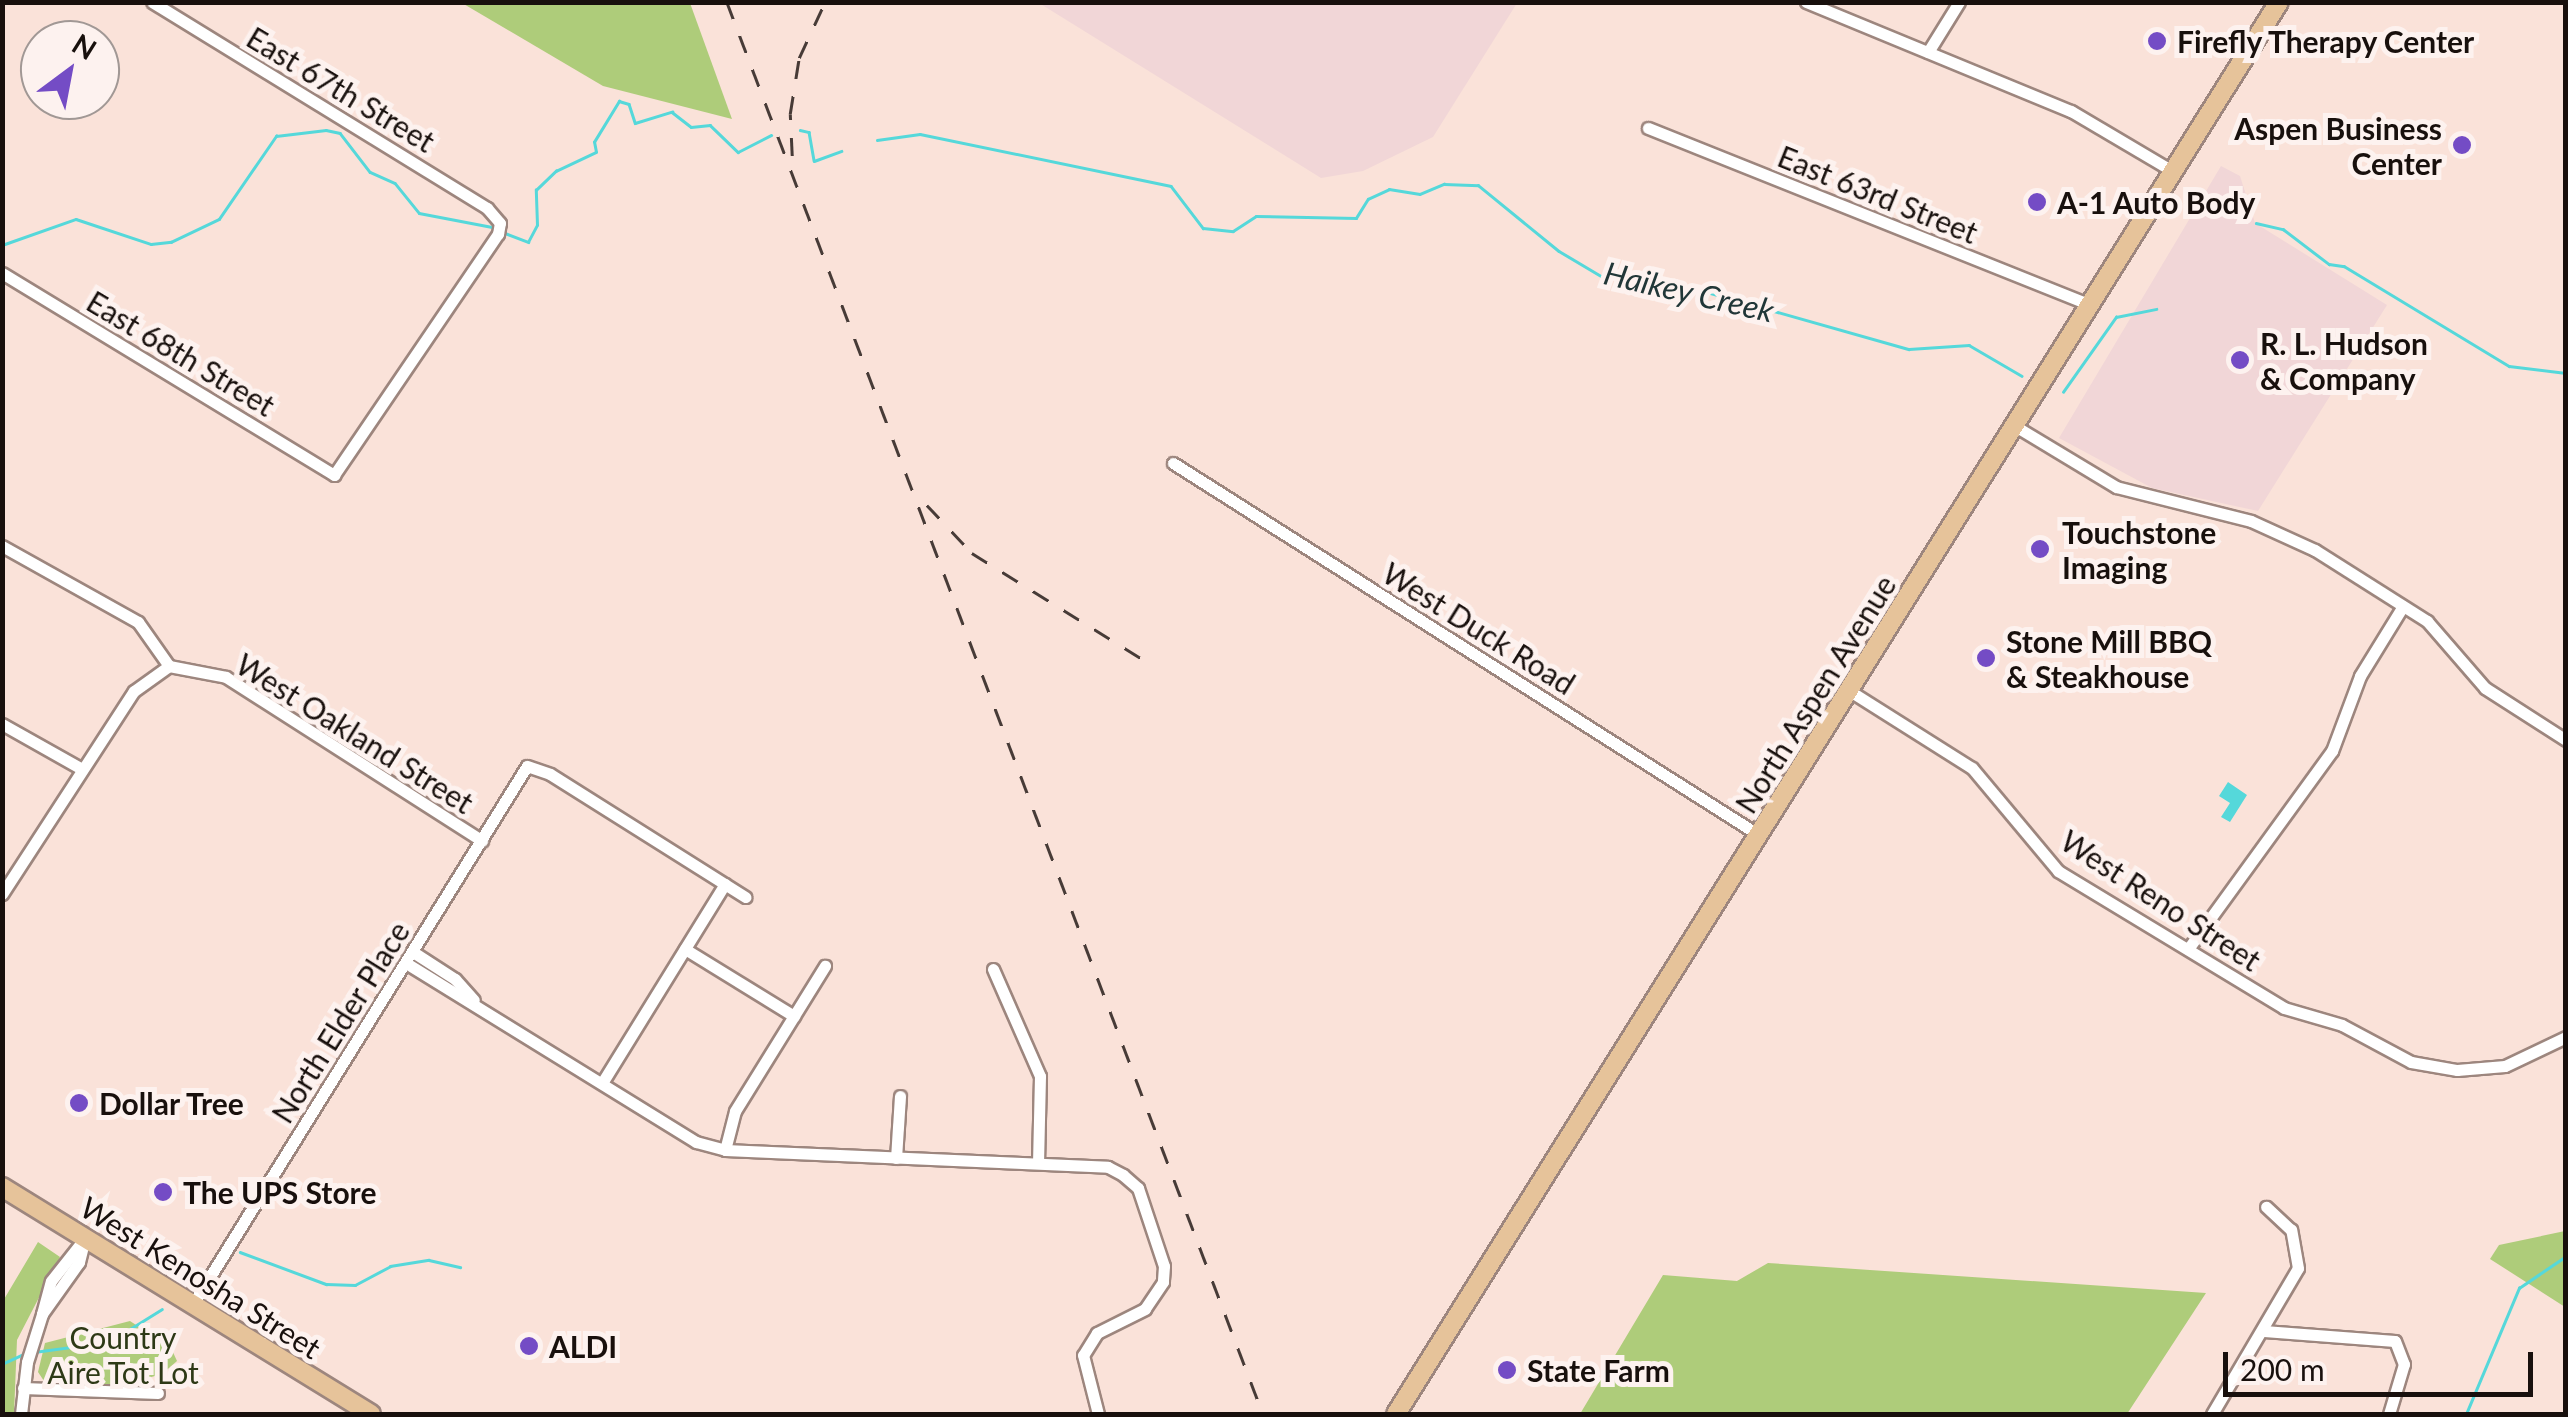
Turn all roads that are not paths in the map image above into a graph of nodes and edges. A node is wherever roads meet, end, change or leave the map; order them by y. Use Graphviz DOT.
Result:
graph roads {
  1 [pos="152,2"];
  2 [pos="1806,2"];
  3 [pos="1959,2"];
  4 [pos="2279,2"];
  5 [pos="1928,52"];
  6 [pos="1648,128"];
  7 [pos="2174,172"];
  8 [pos="2,273"];
  9 [pos="2091,304"];
  10 [pos="2015,426"];
  11 [pos="1173,462"];
  12 [pos="334,475"];
  13 [pos="2,546"];
  14 [pos="2403,606"];
  15 [pos="168,666"];
  16 [pos="1850,691"];
  17 [pos="2,724"];
  18 [pos="2566,740"];
  19 [pos="82,769"];
  20 [pos="1759,835"];
  21 [pos="482,841"];
  22 [pos="725,884"];
  23 [pos="3,893"];
  24 [pos="745,897"];
  25 [pos="2188,949"];
  26 [pos="685,950"];
  27 [pos="410,958"];
  28 [pos="825,966"];
  29 [pos="993,969"];
  30 [pos="794,1016"];
  31 [pos="2566,1037"];
  32 [pos="602,1083"];
  33 [pos="900,1096"];
  34 [pos="725,1150"];
  35 [pos="896,1158"];
  36 [pos="1038,1163"];
  37 [pos="2,1187"];
  38 [pos="2266,1207"];
  39 [pos="85,1238"];
  40 [pos="193,1304"];
  41 [pos="2264,1331"];
  42 [pos="22,1388"];
  43 [pos="158,1393"];
  44 [pos="1096,1409"];
  45 [pos="21,1414"];
  46 [pos="370,1414"];
  47 [pos="1396,1414"];
  48 [pos="2212,1414"];
  49 [pos="2389,1414"];
  1 -- 12 [label="street, East 67th Street"];
  2 -- 5 [label="street"];
  3 -- 5 [label="street"];
  4 -- 7 [label="main road, North Aspen Avenue"];
  5 -- 7 [label="street"];
  6 -- 9 [label="street, East 63rd Street"];
  7 -- 9 [label="main road, North Aspen Avenue"];
  8 -- 12 [label="street, East 68th Street"];
  9 -- 10 [label="main road, North Aspen Avenue"];
  10 -- 14 [label="street"];
  10 -- 16 [label="main road, North Aspen Avenue"];
  11 -- 20 [label="street, West Duck Road"];
  13 -- 15 [label="street"];
  14 -- 18 [label="street"];
  14 -- 25 [label="street"];
  15 -- 19 [label="street"];
  15 -- 21 [label="street, West Oakland Street"];
  16 -- 20 [label="main road, North Aspen Avenue"];
  16 -- 25 [label="street, West Reno Street"];
  17 -- 19 [label="street"];
  19 -- 23 [label="street"];
  20 -- 47 [label="main road, North Aspen Avenue"];
  21 -- 22 [label="street, North Elder Place"];
  21 -- 27 [label="street, North Elder Place"];
  22 -- 24 [label="street"];
  22 -- 26 [label="street"];
  25 -- 31 [label="street, West Reno Street"];
  26 -- 30 [label="street"];
  26 -- 32 [label="street"];
  27 -- 32 [label="street"];
  27 -- 40 [label="street, North Elder Place"];
  28 -- 30 [label="street"];
  29 -- 36 [label="street"];
  30 -- 34 [label="street"];
  32 -- 34 [label="street"];
  33 -- 35 [label="street"];
  34 -- 35 [label="street"];
  35 -- 36 [label="street"];
  36 -- 44 [label="street"];
  37 -- 39 [label="main road, West Kenosha Street"];
  38 -- 41 [label="street"];
  39 -- 40 [label="main road, West Kenosha Street"];
  39 -- 42 [label="street"];
  40 -- 46 [label="main road, West Kenosha Street"];
  41 -- 48 [label="street"];
  41 -- 49 [label="street"];
  42 -- 43 [label="street"];
  42 -- 45 [label="street"];
}
